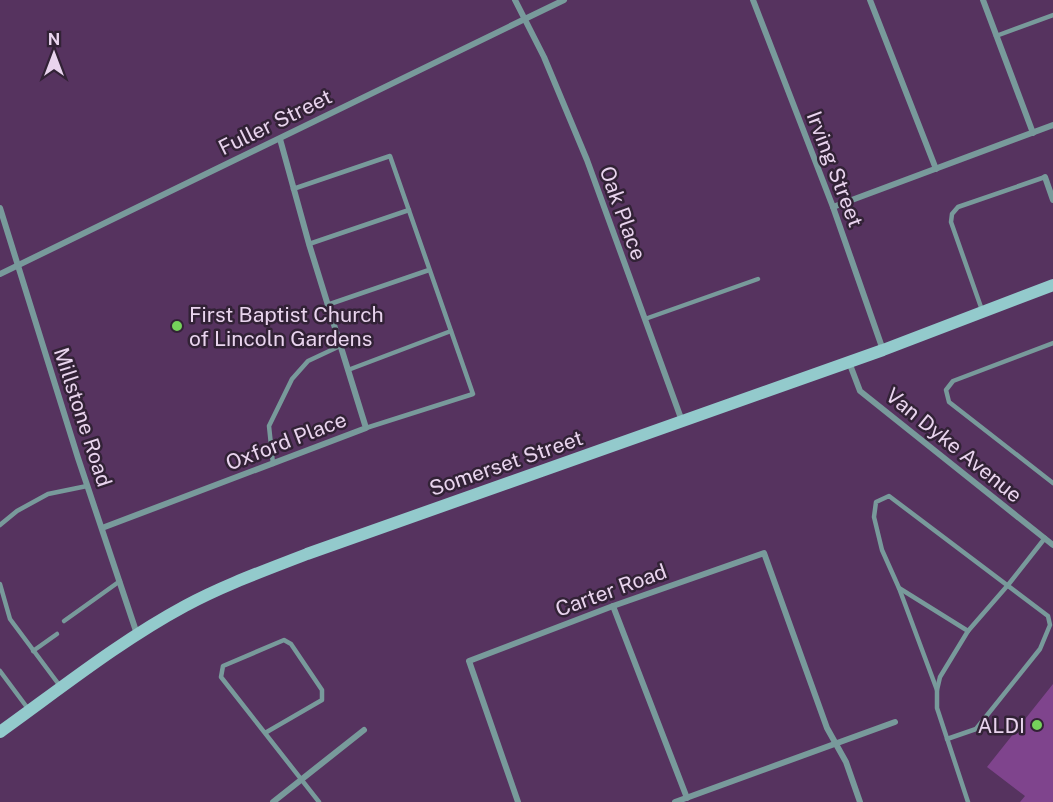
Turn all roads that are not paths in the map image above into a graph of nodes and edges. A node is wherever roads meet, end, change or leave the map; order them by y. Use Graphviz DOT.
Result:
graph roads {
  1 [pos="515,0"];
  2 [pos="564,0"];
  3 [pos="753,0"];
  4 [pos="870,0"];
  5 [pos="982,0"];
  6 [pos="1053,15"];
  7 [pos="525,19"];
  8 [pos="996,36"];
  9 [pos="1053,125"];
  10 [pos="1033,133"];
  11 [pos="280,139"];
  12 [pos="936,169"];
  13 [pos="1044,177"];
  14 [pos="293,189"];
  15 [pos="1053,200"];
  16 [pos="833,207"];
  17 [pos="0,208"];
  18 [pos="409,210"];
  19 [pos="309,244"];
  20 [pos="17,264"];
  21 [pos="429,270"];
  22 [pos="0,274"];
  23 [pos="758,279"];
  24 [pos="1053,285"];
  25 [pos="327,305"];
  26 [pos="982,312"];
  27 [pos="645,319"];
  28 [pos="451,331"];
  29 [pos="1053,343"];
  30 [pos="340,346"];
  31 [pos="883,350"];
  32 [pos="849,362"];
  33 [pos="348,370"];
  34 [pos="682,421"];
  35 [pos="366,428"];
  36 [pos="273,464"];
  37 [pos="1053,483"];
  38 [pos="87,486"];
  39 [pos="0,525"];
  40 [pos="102,528"];
  41 [pos="1044,538"];
  42 [pos="1053,545"];
  43 [pos="120,581"];
  44 [pos="0,584"];
  45 [pos="1008,585"];
  46 [pos="899,588"];
  47 [pos="613,606"];
  48 [pos="64,621"];
  49 [pos="968,630"];
  50 [pos="57,634"];
  51 [pos="137,635"];
  52 [pos="33,651"];
  53 [pos="0,671"];
  54 [pos="62,688"];
  55 [pos="937,690"];
  56 [pos="30,710"];
  57 [pos="895,722"];
  58 [pos="364,730"];
  59 [pos="0,732"];
  60 [pos="265,733"];
  61 [pos="947,740"];
  62 [pos="835,744"];
  63 [pos="301,780"];
  64 [pos="687,798"];
  65 [pos="273,802"];
  66 [pos="319,802"];
  67 [pos="518,802"];
  68 [pos="675,802"];
  69 [pos="860,802"];
  70 [pos="968,802"];
  1 -- 7 [label="street, Oak Place"];
  2 -- 7 [label="street, Fuller Street"];
  3 -- 16 [label="street, Irving Street"];
  4 -- 12 [label="street"];
  5 -- 8 [label="street"];
  6 -- 8 [label="lane"];
  7 -- 11 [label="street, Fuller Street"];
  7 -- 27 [label="street, Oak Place"];
  8 -- 10 [label="street"];
  9 -- 10 [label="street"];
  10 -- 12 [label="street"];
  11 -- 14 [label="street, Oxford Place"];
  11 -- 20 [label="street, Fuller Street"];
  12 -- 16 [label="street"];
  13 -- 15 [label="street"];
  13 -- 26 [label="lane"];
  14 -- 18 [label="lane"];
  14 -- 19 [label="street, Oxford Place"];
  16 -- 31 [label="street, Irving Street"];
  17 -- 20 [label="street, Millstone Road"];
  18 -- 19 [label="lane"];
  18 -- 21 [label="lane"];
  19 -- 25 [label="street, Oxford Place"];
  20 -- 22 [label="street, Fuller Street"];
  20 -- 38 [label="street, Millstone Road"];
  21 -- 25 [label="lane"];
  21 -- 28 [label="lane"];
  23 -- 27 [label="lane"];
  24 -- 26 [label="main road, Somerset Street"];
  25 -- 30 [label="street, Oxford Place"];
  26 -- 31 [label="main road, Somerset Street"];
  27 -- 34 [label="street, Oak Place"];
  28 -- 33 [label="lane"];
  28 -- 35 [label="lane"];
  29 -- 37 [label="lane"];
  30 -- 33 [label="street, Oxford Place"];
  30 -- 36 [label="lane"];
  31 -- 32 [label="main road, Somerset Street"];
  32 -- 34 [label="main road, Somerset Street"];
  32 -- 41 [label="street, Van Dyke Avenue"];
  33 -- 35 [label="street, Oxford Place"];
  34 -- 51 [label="main road, Somerset Street"];
  35 -- 36 [label="street, Oxford Place"];
  36 -- 40 [label="street, Oxford Place"];
  38 -- 39 [label="lane"];
  38 -- 40 [label="street, Millstone Road"];
  40 -- 43 [label="street, Millstone Road"];
  41 -- 42 [label="street, Van Dyke Avenue"];
  41 -- 45 [label="lane"];
  43 -- 48 [label="lane"];
  43 -- 51 [label="street, Millstone Road"];
  44 -- 52 [label="lane"];
  45 -- 46 [label="lane"];
  45 -- 49 [label="lane"];
  45 -- 61 [label="lane"];
  46 -- 49 [label="lane"];
  46 -- 55 [label="lane"];
  47 -- 62 [label="street, Carter Road"];
  47 -- 64 [label="street"];
  47 -- 67 [label="street, Carter Road"];
  49 -- 55 [label="lane"];
  50 -- 52 [label="lane"];
  51 -- 54 [label="main road, Somerset Street"];
  52 -- 54 [label="lane"];
  53 -- 56 [label="lane"];
  54 -- 56 [label="main road, Somerset Street"];
  55 -- 61 [label="lane"];
  56 -- 59 [label="main road, Somerset Street"];
  57 -- 62 [label="street"];
  58 -- 63 [label="street"];
  60 -- 60 [label="lane"];
  60 -- 63 [label="lane"];
  61 -- 70 [label="lane"];
  62 -- 64 [label="street"];
  62 -- 69 [label="street"];
  63 -- 65 [label="street"];
  63 -- 66 [label="lane"];
  64 -- 68 [label="street"];
}
